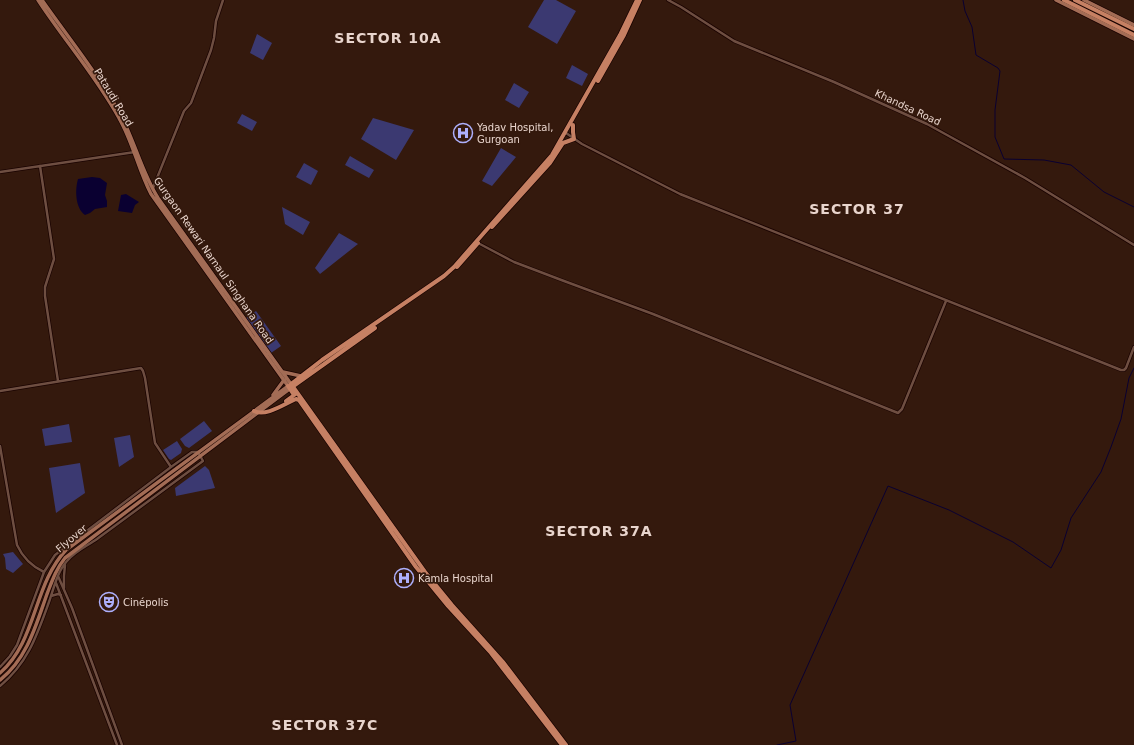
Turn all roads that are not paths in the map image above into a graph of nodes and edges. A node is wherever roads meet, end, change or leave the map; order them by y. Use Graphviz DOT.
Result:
graph roads {
  1 [pos="38,0"];
  2 [pos="42,0"];
  3 [pos="223,0"];
  4 [pos="637,0"];
  5 [pos="640,0"];
  6 [pos="668,0"];
  7 [pos="1056,0"];
  8 [pos="1064,0"];
  9 [pos="1075,0"];
  10 [pos="1084,0"];
  11 [pos="1134,25"];
  12 [pos="626,27"];
  13 [pos="1134,29"];
  14 [pos="1134,35"];
  15 [pos="1134,39"];
  16 [pos="90,68"];
  17 [pos="573,124"];
  18 [pos="567,134"];
  19 [pos="574,139"];
  20 [pos="563,143"];
  21 [pos="136,152"];
  22 [pos="40,166"];
  23 [pos="541,171"];
  24 [pos="0,172"];
  25 [pos="151,190"];
  26 [pos="478,243"];
  27 [pos="1134,245"];
  28 [pos="424,291"];
  29 [pos="946,301"];
  30 [pos="1134,347"];
  31 [pos="282,371"];
  32 [pos="301,376"];
  33 [pos="284,380"];
  34 [pos="58,381"];
  35 [pos="290,386"];
  36 [pos="0,391"];
  37 [pos="296,394"];
  38 [pos="271,398"];
  39 [pos="283,404"];
  40 [pos="256,412"];
  41 [pos="0,446"];
  42 [pos="198,452"];
  43 [pos="201,457"];
  44 [pos="171,467"];
  45 [pos="66,560"];
  46 [pos="44,572"];
  47 [pos="56,577"];
  48 [pos="56,582"];
  49 [pos="64,591"];
  50 [pos="61,596"];
  51 [pos="51,597"];
  52 [pos="0,666"];
  53 [pos="0,673"];
  54 [pos="0,680"];
  55 [pos="0,686"];
  56 [pos="544,718"];
  57 [pos="117,745"];
  58 [pos="122,745"];
  59 [pos="562,745"];
  60 [pos="566,745"];
  1 -- 16 [label="main road, Pataudi Road"];
  2 -- 16 [label="main road, Gurgaon Rewari Narnaul Singhana Road"];
  3 -- 25 [label="street"];
  4 -- 12 [label="highway"];
  5 -- 12 [label="highway"];
  6 -- 27 [label="street, Khandsa Road"];
  7 -- 15 [label="main road"];
  8 -- 14 [label="highway"];
  9 -- 13 [label="highway"];
  10 -- 11 [label="main road"];
  12 -- 17 [label="highway"];
  12 -- 18 [label="highway"];
  16 -- 21 [label="main road, Gurgaon Rewari Narnaul Singhana Road"];
  17 -- 18 [label="highway"];
  17 -- 19 [label="highway"];
  18 -- 19 [label="street"];
  18 -- 20 [label="highway"];
  18 -- 23 [label="highway"];
  19 -- 20 [label="highway"];
  19 -- 29 [label="street"];
  20 -- 23 [label="highway"];
  21 -- 22 [label="street"];
  21 -- 25 [label="main road, Gurgaon Rewari Narnaul Singhana Road"];
  22 -- 24 [label="street"];
  22 -- 34 [label="street"];
  23 -- 26 [label="highway"];
  23 -- 28 [label="highway"];
  25 -- 31 [label="main road, Gurgaon Rewari Narnaul Singhana Road"];
  25 -- 33 [label="main road"];
  26 -- 28 [label="highway"];
  26 -- 29 [label="street"];
  28 -- 32 [label="highway"];
  28 -- 35 [label="highway"];
  29 -- 30 [label="street"];
  31 -- 32 [label="main road"];
  31 -- 35 [label="main road, Gurgaon Rewari Narnaul Singhana Road"];
  32 -- 35 [label="highway"];
  33 -- 35 [label="main road"];
  33 -- 38 [label="main road"];
  34 -- 36 [label="street"];
  34 -- 44 [label="street"];
  35 -- 37 [label="highway"];
  35 -- 38 [label="main road"];
  35 -- 40 [label="main road"];
  37 -- 39 [label="highway"];
  37 -- 56 [label="highway"];
  38 -- 40 [label="main road"];
  39 -- 40 [label="highway"];
  39 -- 56 [label="highway"];
  40 -- 42 [label="main road, Flyover"];
  40 -- 43 [label="main road"];
  41 -- 46 [label="street"];
  42 -- 43 [label="street"];
  42 -- 44 [label="street"];
  42 -- 53 [label="main road, Flyover"];
  43 -- 45 [label="main road"];
  44 -- 46 [label="street"];
  45 -- 47 [label="main road, Flyover"];
  45 -- 49 [label="street"];
  46 -- 52 [label="street"];
  47 -- 48 [label="street"];
  47 -- 49 [label="street"];
  47 -- 54 [label="main road, Flyover"];
  48 -- 50 [label="street"];
  48 -- 51 [label="street"];
  49 -- 58 [label="street"];
  50 -- 51 [label="street"];
  50 -- 57 [label="street"];
  51 -- 55 [label="street"];
  56 -- 59 [label="highway"];
  56 -- 60 [label="highway"];
}
